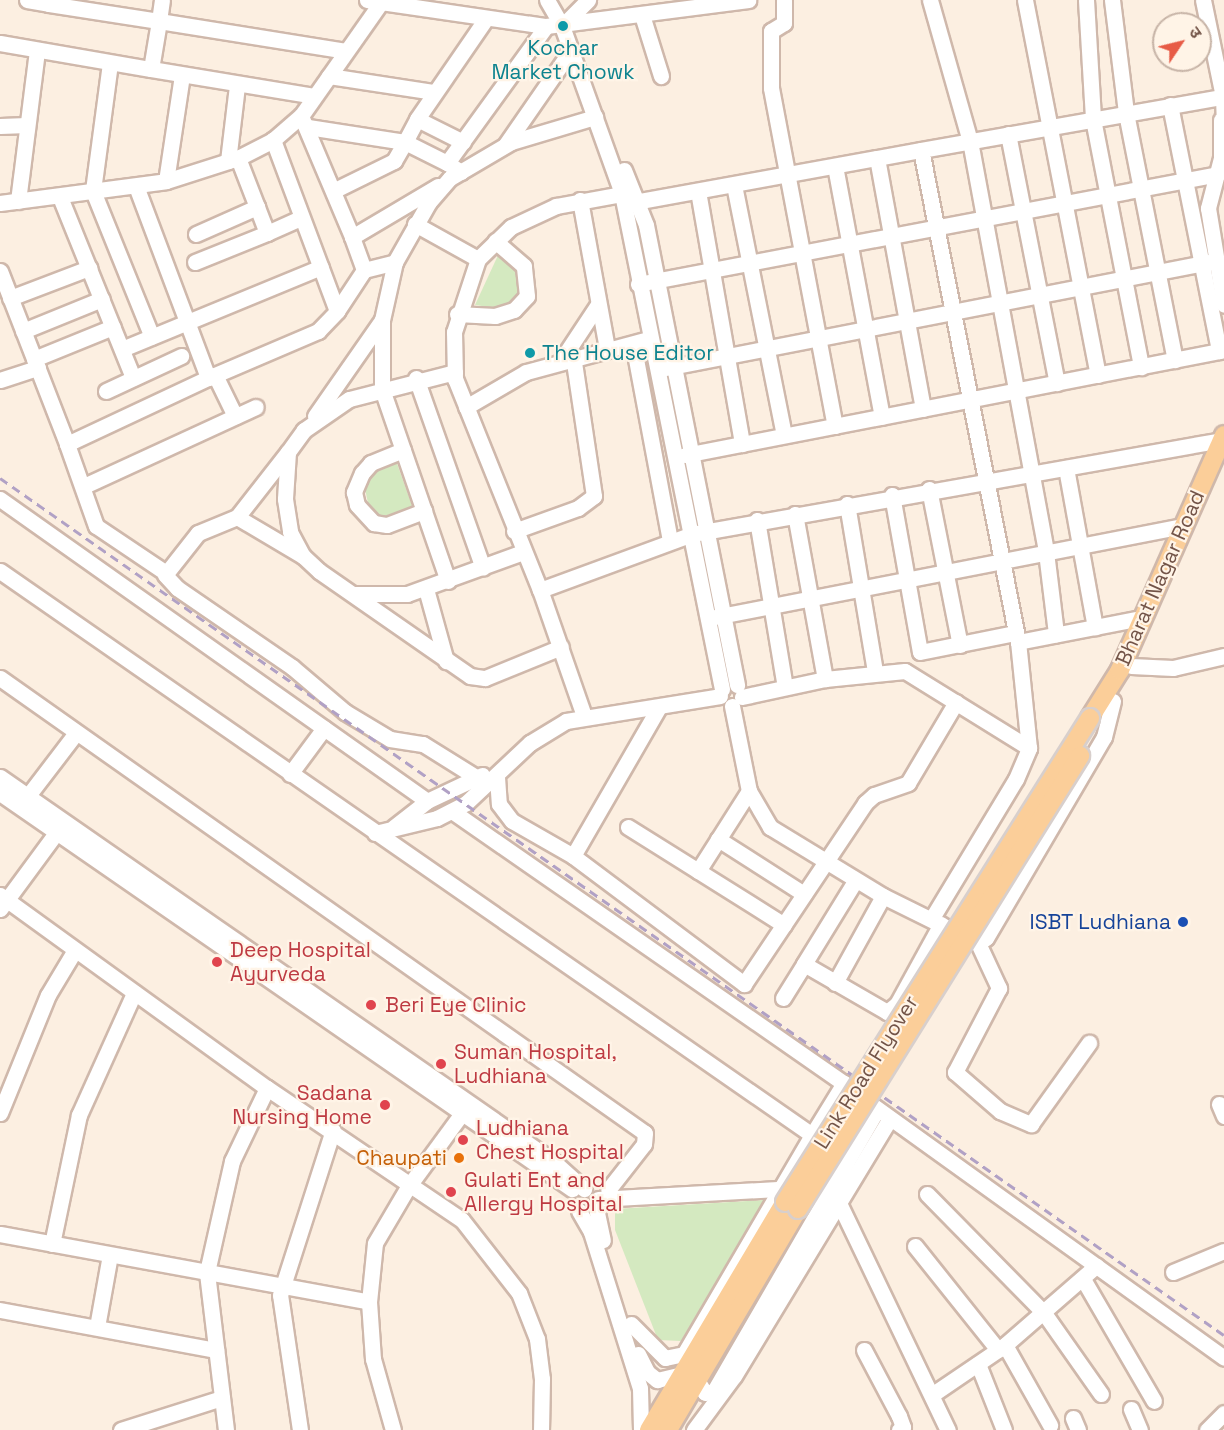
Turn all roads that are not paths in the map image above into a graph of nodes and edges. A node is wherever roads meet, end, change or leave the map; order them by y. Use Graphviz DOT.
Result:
graph roads {
  1 [pos="27,0"];
  2 [pos="162,0"];
  3 [pos="547,0"];
  4 [pos="588,0"];
  5 [pos="748,0"];
  6 [pos="784,0"];
  7 [pos="930,0"];
  8 [pos="1025,0"];
  9 [pos="1086,0"];
  10 [pos="1112,0"];
  11 [pos="1203,0"];
  12 [pos="49,2"];
  13 [pos="385,2"];
  14 [pos="642,15"];
  15 [pos="485,20"];
  16 [pos="159,21"];
  17 [pos="546,26"];
  18 [pos="562,26"];
  19 [pos="0,43"];
  20 [pos="37,50"];
  21 [pos="571,50"];
  22 [pos="346,51"];
  23 [pos="110,63"];
  24 [pos="151,69"];
  25 [pos="182,75"];
  26 [pos="329,76"];
  27 [pos="661,76"];
  28 [pos="237,85"];
  29 [pos="433,92"];
  30 [pos="314,96"];
  31 [pos="1223,97"];
  32 [pos="1170,105"];
  33 [pos="1126,113"];
  34 [pos="595,117"];
  35 [pos="417,119"];
  36 [pos="1093,119"];
  37 [pos="1223,120"];
  38 [pos="305,122"];
  39 [pos="27,125"];
  40 [pos="0,126"];
  41 [pos="1051,128"];
  42 [pos="1008,134"];
  43 [pos="273,140"];
  44 [pos="970,141"];
  45 [pos="405,142"];
  46 [pos="463,142"];
  47 [pos="505,146"];
  48 [pos="921,150"];
  49 [pos="878,158"];
  50 [pos="233,159"];
  51 [pos="447,163"];
  52 [pos="835,166"];
  53 [pos="1218,174"];
  54 [pos="456,175"];
  55 [pos="789,175"];
  56 [pos="166,181"];
  57 [pos="1185,181"];
  58 [pos="734,185"];
  59 [pos="136,186"];
  60 [pos="1144,189"];
  61 [pos="335,190"];
  62 [pos="93,191"];
  63 [pos="698,191"];
  64 [pos="60,197"];
  65 [pos="1106,197"];
  66 [pos="580,200"];
  67 [pos="628,200"];
  68 [pos="18,201"];
  69 [pos="0,203"];
  70 [pos="1062,205"];
  71 [pos="257,207"];
  72 [pos="1024,213"];
  73 [pos="301,218"];
  74 [pos="985,220"];
  75 [pos="415,224"];
  76 [pos="937,229"];
  77 [pos="267,233"];
  78 [pos="196,234"];
  79 [pos="352,237"];
  80 [pos="889,238"];
  81 [pos="495,241"];
  82 [pos="850,245"];
  83 [pos="803,254"];
  84 [pos="478,260"];
  85 [pos="195,262"];
  86 [pos="395,262"];
  87 [pos="750,263"];
  88 [pos="1208,263"];
  89 [pos="321,267"];
  90 [pos="89,268"];
  91 [pos="364,270"];
  92 [pos="0,271"];
  93 [pos="711,271"];
  94 [pos="1160,272"];
  95 [pos="1124,279"];
  96 [pos="657,281"];
  97 [pos="638,284"];
  98 [pos="1081,288"];
  99 [pos="1041,296"];
  100 [pos="10,298"];
  101 [pos="102,299"];
  102 [pos="1001,303"];
  103 [pos="1224,305"];
  104 [pos="597,306"];
  105 [pos="337,311"];
  106 [pos="954,312"];
  107 [pos="457,314"];
  108 [pos="382,320"];
  109 [pos="186,321"];
  110 [pos="905,322"];
  111 [pos="113,327"];
  112 [pos="866,329"];
  113 [pos="23,331"];
  114 [pos="152,337"];
  115 [pos="648,339"];
  116 [pos="818,339"];
  117 [pos="607,348"];
  118 [pos="767,348"];
  119 [pos="122,349"];
  120 [pos="1222,351"];
  121 [pos="181,356"];
  122 [pos="727,356"];
  123 [pos="567,358"];
  124 [pos="636,359"];
  125 [pos="1175,360"];
  126 [pos="36,364"];
  127 [pos="675,366"];
  128 [pos="1141,367"];
  129 [pos="654,370"];
  130 [pos="455,372"];
  131 [pos="1098,375"];
  132 [pos="211,376"];
  133 [pos="133,378"];
  134 [pos="416,378"];
  135 [pos="0,380"];
  136 [pos="1057,383"];
  137 [pos="382,389"];
  138 [pos="1016,390"];
  139 [pos="106,391"];
  140 [pos="972,399"];
  141 [pos="256,407"];
  142 [pos="466,407"];
  143 [pos="923,409"];
  144 [pos="235,416"];
  145 [pos="882,417"];
  146 [pos="835,426"];
  147 [pos="304,430"];
  148 [pos="784,435"];
  149 [pos="1223,437"];
  150 [pos="67,444"];
  151 [pos="742,444"];
  152 [pos="403,450"];
  153 [pos="288,452"];
  154 [pos="693,454"];
  155 [pos="674,457"];
  156 [pos="1224,461"];
  157 [pos="1066,468"];
  158 [pos="1031,473"];
  159 [pos="983,480"];
  160 [pos="84,486"];
  161 [pos="928,489"];
  162 [pos="892,495"];
  163 [pos="0,499"];
  164 [pos="847,504"];
  165 [pos="424,511"];
  166 [pos="795,514"];
  167 [pos="237,517"];
  168 [pos="757,520"];
  169 [pos="1183,526"];
  170 [pos="514,531"];
  171 [pos="709,531"];
  172 [pos="692,534"];
  173 [pos="670,541"];
  174 [pos="1080,544"];
  175 [pos="522,552"];
  176 [pos="1046,552"];
  177 [pos="303,556"];
  178 [pos="999,561"];
  179 [pos="483,568"];
  180 [pos="0,571"];
  181 [pos="945,571"];
  182 [pos="166,573"];
  183 [pos="907,579"];
  184 [pos="448,581"];
  185 [pos="860,588"];
  186 [pos="426,589"];
  187 [pos="540,590"];
  188 [pos="353,594"];
  189 [pos="810,598"];
  190 [pos="772,606"];
  191 [pos="718,617"];
  192 [pos="1142,618"];
  193 [pos="1095,627"];
  194 [pos="1056,634"];
  195 [pos="1016,637"];
  196 [pos="960,645"];
  197 [pos="561,647"];
  198 [pos="920,652"];
  199 [pos="1224,656"];
  200 [pos="446,661"];
  201 [pos="1131,666"];
  202 [pos="875,672"];
  203 [pos="912,674"];
  204 [pos="0,678"];
  205 [pos="825,679"];
  206 [pos="784,687"];
  207 [pos="731,695"];
  208 [pos="1113,701"];
  209 [pos="956,702"];
  210 [pos="659,707"];
  211 [pos="584,716"];
  212 [pos="1095,721"];
  213 [pos="324,728"];
  214 [pos="76,733"];
  215 [pos="1029,748"];
  216 [pos="498,773"];
  217 [pos="290,774"];
  218 [pos="0,777"];
  219 [pos="476,777"];
  220 [pos="749,791"];
  221 [pos="0,793"];
  222 [pos="27,797"];
  223 [pos="427,801"];
  224 [pos="452,811"];
  225 [pos="394,827"];
  226 [pos="628,827"];
  227 [pos="60,828"];
  228 [pos="375,833"];
  229 [pos="718,839"];
  230 [pos="573,856"];
  231 [pos="824,863"];
  232 [pos="698,871"];
  233 [pos="855,880"];
  234 [pos="804,894"];
  235 [pos="883,896"];
  236 [pos="2,902"];
  237 [pos="937,921"];
  238 [pos="784,926"];
  239 [pos="978,943"];
  240 [pos="75,950"];
  241 [pos="804,964"];
  242 [pos="835,983"];
  243 [pos="134,993"];
  244 [pos="783,998"];
  245 [pos="1089,1043"];
  246 [pos="844,1083"];
  247 [pos="267,1088"];
  248 [pos="466,1108"];
  249 [pos="0,1113"];
  250 [pos="883,1116"];
  251 [pos="333,1130"];
  252 [pos="812,1135"];
  253 [pos="788,1186"];
  254 [pos="408,1187"];
  255 [pos="927,1194"];
  256 [pos="593,1196"];
  257 [pos="833,1201"];
  258 [pos="0,1234"];
  259 [pos="52,1244"];
  260 [pos="915,1246"];
  261 [pos="1224,1251"];
  262 [pos="110,1255"];
  263 [pos="1096,1266"];
  264 [pos="207,1272"];
  265 [pos="1173,1272"];
  266 [pos="1083,1279"];
  267 [pos="282,1286"];
  268 [pos="369,1302"];
  269 [pos="0,1310"];
  270 [pos="1044,1313"];
  271 [pos="631,1324"];
  272 [pos="97,1327"];
  273 [pos="1002,1348"];
  274 [pos="216,1350"];
  275 [pos="864,1350"];
  276 [pos="1224,1358"];
  277 [pos="978,1364"];
  278 [pos="689,1376"];
  279 [pos="933,1394"];
  280 [pos="1101,1394"];
  281 [pos="222,1398"];
  282 [pos="1155,1401"];
  283 [pos="1131,1409"];
  284 [pos="1224,1413"];
  285 [pos="1050,1425"];
  286 [pos="656,1429"];
  287 [pos="122,1430"];
  288 [pos="226,1430"];
  289 [pos="300,1430"];
  290 [pos="393,1430"];
  291 [pos="541,1430"];
  292 [pos="694,1430"];
  293 [pos="899,1430"];
  294 [pos="948,1430"];
  295 [pos="1004,1430"];
  296 [pos="1140,1430"];
  297 [pos="1207,1430"];
  1 -- 12 [label="street"];
  2 -- 16 [label="street"];
  3 -- 18 [label="street"];
  4 -- 18 [label="street"];
  5 -- 14 [label="street"];
  6 -- 55 [label="street"];
  7 -- 44 [label="street"];
  8 -- 41 [label="street"];
  9 -- 36 [label="street"];
  10 -- 33 [label="street"];
  11 -- 31 [label="street"];
  12 -- 16 [label="street"];
  13 -- 15 [label="street"];
  13 -- 22 [label="street"];
  14 -- 18 [label="street"];
  14 -- 27 [label="street"];
  15 -- 17 [label="street"];
  15 -- 29 [label="street"];
  16 -- 22 [label="street"];
  16 -- 24 [label="street"];
  17 -- 18 [label="street"];
  17 -- 46 [label="street"];
  18 -- 21 [label="street"];
  19 -- 20 [label="street"];
  20 -- 23 [label="street"];
  20 -- 39 [label="street"];
  21 -- 34 [label="street"];
  21 -- 47 [label="street"];
  22 -- 26 [label="street"];
  23 -- 24 [label="street"];
  23 -- 62 [label="street"];
  24 -- 25 [label="street"];
  25 -- 28 [label="street"];
  25 -- 56 [label="street"];
  26 -- 29 [label="street"];
  26 -- 30 [label="street"];
  28 -- 30 [label="street"];
  28 -- 50 [label="street"];
  29 -- 35 [label="street"];
  30 -- 38 [label="street"];
  31 -- 32 [label="street"];
  31 -- 37 [label="street"];
  32 -- 33 [label="street"];
  32 -- 57 [label="street"];
  33 -- 36 [label="street"];
  33 -- 60 [label="street"];
  34 -- 47 [label="street"];
  34 -- 67 [label="street"];
  35 -- 45 [label="street"];
  35 -- 46 [label="street"];
  36 -- 41 [label="street"];
  36 -- 65 [label="street"];
  37 -- 53 [label="street"];
  38 -- 43 [label="street"];
  38 -- 45 [label="street"];
  38 -- 61 [label="street"];
  39 -- 40 [label="street"];
  39 -- 68 [label="street"];
  41 -- 42 [label="street"];
  41 -- 70 [label="street"];
  42 -- 44 [label="street"];
  42 -- 72 [label="street"];
  43 -- 50 [label="street"];
  43 -- 73 [label="street"];
  44 -- 48 [label="street"];
  44 -- 74 [label="street"];
  45 -- 51 [label="street"];
  45 -- 61 [label="street"];
  46 -- 51 [label="street"];
  47 -- 54 [label="street"];
  48 -- 49 [label="street"];
  48 -- 76 [label="street"];
  49 -- 52 [label="street"];
  49 -- 80 [label="street"];
  50 -- 56 [label="street"];
  50 -- 71 [label="street"];
  51 -- 54 [label="street"];
  52 -- 55 [label="street"];
  52 -- 82 [label="street"];
  53 -- 57 [label="street"];
  53 -- 88 [label="street"];
  54 -- 75 [label="street"];
  54 -- 79 [label="street"];
  55 -- 58 [label="street"];
  55 -- 83 [label="street"];
  56 -- 59 [label="street"];
  57 -- 60 [label="street"];
  57 -- 88 [label="street"];
  58 -- 63 [label="street"];
  58 -- 87 [label="street"];
  59 -- 62 [label="street"];
  59 -- 109 [label="street"];
  60 -- 65 [label="street"];
  60 -- 94 [label="street"];
  61 -- 79 [label="street"];
  62 -- 64 [label="street"];
  62 -- 114 [label="street"];
  63 -- 67 [label="street"];
  63 -- 93 [label="street"];
  64 -- 68 [label="street"];
  64 -- 90 [label="street"];
  65 -- 70 [label="street"];
  65 -- 95 [label="street"];
  66 -- 67 [label="street"];
  66 -- 81 [label="street"];
  66 -- 104 [label="street"];
  67 -- 96 [label="street"];
  67 -- 97 [label="street"];
  68 -- 69 [label="street"];
  70 -- 72 [label="street"];
  70 -- 98 [label="street"];
  71 -- 77 [label="street"];
  71 -- 78 [label="street"];
  72 -- 74 [label="street"];
  72 -- 99 [label="street"];
  73 -- 77 [label="street"];
  73 -- 89 [label="street"];
  74 -- 76 [label="street"];
  74 -- 102 [label="street"];
  75 -- 84 [label="street"];
  75 -- 86 [label="street"];
  76 -- 80 [label="street"];
  76 -- 106 [label="street"];
  77 -- 85 [label="street"];
  79 -- 91 [label="street"];
  80 -- 82 [label="street"];
  80 -- 110 [label="street"];
  81 -- 84 [label="street"];
  81 -- 107 [label="street"];
  82 -- 83 [label="street"];
  82 -- 112 [label="street"];
  83 -- 87 [label="street"];
  83 -- 116 [label="street"];
  84 -- 107 [label="street"];
  86 -- 91 [label="street"];
  86 -- 108 [label="street"];
  87 -- 93 [label="street"];
  87 -- 118 [label="street"];
  88 -- 94 [label="street"];
  88 -- 103 [label="street"];
  88 -- 120 [label="street"];
  89 -- 105 [label="street"];
  89 -- 109 [label="street"];
  90 -- 100 [label="street"];
  90 -- 101 [label="street"];
  91 -- 105 [label="street"];
  92 -- 100 [label="street"];
  93 -- 96 [label="street"];
  93 -- 122 [label="street"];
  94 -- 95 [label="street"];
  94 -- 125 [label="street"];
  95 -- 98 [label="street"];
  95 -- 128 [label="street"];
  96 -- 97 [label="street"];
  96 -- 127 [label="street"];
  97 -- 115 [label="street"];
  98 -- 99 [label="street"];
  98 -- 131 [label="street"];
  99 -- 102 [label="street"];
  99 -- 136 [label="street"];
  100 -- 113 [label="street"];
  101 -- 111 [label="street"];
  101 -- 113 [label="street"];
  102 -- 106 [label="street"];
  102 -- 138 [label="street"];
  104 -- 117 [label="street"];
  104 -- 123 [label="street"];
  105 -- 132 [label="street"];
  106 -- 110 [label="street"];
  106 -- 140 [label="street"];
  107 -- 130 [label="street"];
  108 -- 137 [label="street"];
  108 -- 147 [label="street"];
  109 -- 114 [label="street"];
  109 -- 132 [label="street"];
  110 -- 112 [label="street"];
  110 -- 143 [label="street"];
  111 -- 119 [label="street"];
  111 -- 126 [label="street"];
  112 -- 116 [label="street"];
  112 -- 145 [label="street"];
  113 -- 126 [label="street"];
  114 -- 119 [label="street"];
  115 -- 117 [label="street"];
  115 -- 129 [label="street"];
  116 -- 118 [label="street"];
  116 -- 146 [label="street"];
  117 -- 123 [label="street"];
  118 -- 122 [label="street"];
  118 -- 148 [label="street"];
  119 -- 133 [label="street"];
  120 -- 125 [label="street"];
  121 -- 133 [label="street"];
  122 -- 127 [label="street"];
  122 -- 151 [label="street"];
  123 -- 142 [label="street"];
  123 -- 170 [label="street"];
  124 -- 173 [label="street"];
  125 -- 128 [label="street"];
  126 -- 135 [label="street"];
  126 -- 150 [label="street"];
  127 -- 129 [label="street"];
  127 -- 154 [label="street"];
  128 -- 131 [label="street"];
  129 -- 155 [label="street"];
  130 -- 134 [label="street"];
  130 -- 142 [label="street"];
  131 -- 136 [label="street"];
  132 -- 144 [label="street"];
  132 -- 150 [label="street"];
  133 -- 139 [label="street"];
  134 -- 137 [label="street"];
  134 -- 179 [label="street"];
  136 -- 138 [label="street"];
  137 -- 147 [label="street"];
  137 -- 152 [label="street"];
  138 -- 140 [label="street"];
  138 -- 158 [label="street"];
  140 -- 143 [label="street"];
  140 -- 159 [label="street"];
  141 -- 144 [label="street"];
  142 -- 170 [label="street"];
  143 -- 145 [label="street"];
  144 -- 160 [label="street"];
  145 -- 146 [label="street"];
  146 -- 148 [label="street"];
  147 -- 153 [label="street"];
  148 -- 151 [label="street"];
  149 -- 157 [label="street"];
  149 -- 169 [label="main road, Bharat Nagar Road"];
  150 -- 160 [label="street"];
  151 -- 154 [label="street"];
  152 -- 165 [label="street"];
  152 -- 165 [label="street"];
  153 -- 167 [label="street"];
  153 -- 177 [label="street"];
  154 -- 155 [label="street"];
  154 -- 171 [label="street"];
  155 -- 172 [label="street"];
  156 -- 201 [label="main road, Bharat Nagar Road"];
  157 -- 158 [label="street"];
  157 -- 174 [label="street"];
  158 -- 159 [label="street"];
  158 -- 176 [label="street"];
  159 -- 161 [label="street"];
  159 -- 178 [label="street"];
  160 -- 182 [label="street"];
  161 -- 162 [label="street"];
  161 -- 181 [label="street"];
  162 -- 164 [label="street"];
  162 -- 183 [label="street"];
  163 -- 213 [label="street"];
  164 -- 166 [label="street"];
  164 -- 185 [label="street"];
  165 -- 184 [label="street"];
  166 -- 168 [label="street"];
  166 -- 189 [label="street"];
  167 -- 177 [label="street"];
  167 -- 182 [label="street"];
  168 -- 171 [label="street"];
  168 -- 190 [label="street"];
  169 -- 174 [label="street"];
  169 -- 192 [label="main road, Bharat Nagar Road"];
  170 -- 175 [label="street"];
  171 -- 172 [label="street"];
  171 -- 191 [label="street"];
  172 -- 173 [label="street"];
  172 -- 191 [label="street"];
  173 -- 187 [label="street"];
  174 -- 176 [label="street"];
  174 -- 193 [label="street"];
  175 -- 179 [label="street"];
  175 -- 187 [label="street"];
  176 -- 178 [label="street"];
  176 -- 194 [label="street"];
  177 -- 188 [label="street"];
  178 -- 181 [label="street"];
  178 -- 195 [label="street"];
  179 -- 184 [label="street"];
  180 -- 217 [label="street"];
  181 -- 183 [label="street"];
  181 -- 196 [label="street"];
  182 -- 219 [label="street"];
  183 -- 185 [label="street"];
  183 -- 198 [label="street"];
  184 -- 186 [label="street"];
  185 -- 189 [label="street"];
  185 -- 202 [label="street"];
  186 -- 188 [label="street"];
  186 -- 200 [label="street"];
  187 -- 197 [label="street"];
  188 -- 200 [label="street"];
  189 -- 190 [label="street"];
  189 -- 205 [label="street"];
  190 -- 191 [label="street"];
  190 -- 206 [label="street"];
  191 -- 207 [label="street"];
  192 -- 193 [label="street"];
  192 -- 212 [label="main road, Bharat Nagar Road"];
  193 -- 194 [label="street"];
  194 -- 195 [label="street"];
  195 -- 196 [label="street"];
  195 -- 215 [label="street"];
  196 -- 198 [label="street"];
  197 -- 200 [label="street"];
  197 -- 211 [label="street"];
  198 -- 203 [label="street"];
  199 -- 201 [label="street"];
  201 -- 208 [label="main road, Bharat Nagar Road"];
  202 -- 203 [label="street"];
  202 -- 205 [label="street"];
  203 -- 209 [label="street"];
  204 -- 214 [label="street"];
  205 -- 206 [label="street"];
  206 -- 207 [label="street"];
  207 -- 210 [label="street"];
  207 -- 220 [label="street"];
  208 -- 212 [label="main road, Bharat Nagar Road"];
  208 -- 239 [label="street"];
  209 -- 215 [label="street"];
  209 -- 231 [label="street"];
  210 -- 211 [label="street"];
  210 -- 230 [label="street"];
  211 -- 216 [label="street"];
  212 -- 278 [label="main road, Link Road Flyover, bridge"];
  213 -- 217 [label="street"];
  213 -- 223 [label="street"];
  214 -- 222 [label="street"];
  214 -- 256 [label="street"];
  215 -- 237 [label="street"];
  216 -- 219 [label="street"];
  216 -- 224 [label="street"];
  216 -- 230 [label="street"];
  217 -- 228 [label="street"];
  218 -- 222 [label="street"];
  219 -- 223 [label="street"];
  220 -- 229 [label="street"];
  220 -- 231 [label="street"];
  221 -- 227 [label="street"];
  222 -- 227 [label="street"];
  223 -- 225 [label="street"];
  224 -- 225 [label="street"];
  224 -- 246 [label="street"];
  225 -- 228 [label="street"];
  226 -- 232 [label="street"];
  227 -- 236 [label="street"];
  227 -- 248 [label="street"];
  228 -- 252 [label="street"];
  229 -- 232 [label="street"];
  229 -- 234 [label="street"];
  230 -- 238 [label="street"];
  231 -- 233 [label="street"];
  231 -- 234 [label="street"];
  232 -- 238 [label="street"];
  233 -- 235 [label="street"];
  233 -- 241 [label="street"];
  234 -- 238 [label="street"];
  235 -- 237 [label="street"];
  235 -- 242 [label="street"];
  236 -- 240 [label="street"];
  237 -- 239 [label="street"];
  237 -- 242 [label="street"];
  239 -- 245 [label="street"];
  240 -- 243 [label="street"];
  240 -- 249 [label="street"];
  241 -- 242 [label="street"];
  241 -- 244 [label="street"];
  243 -- 247 [label="street"];
  243 -- 259 [label="street"];
  246 -- 250 [label="street"];
  246 -- 252 [label="street"];
  247 -- 251 [label="street"];
  247 -- 264 [label="street"];
  248 -- 254 [label="street"];
  248 -- 256 [label="street"];
  250 -- 257 [label="street"];
  250 -- 263 [label="street"];
  251 -- 254 [label="street"];
  251 -- 267 [label="street"];
  252 -- 253 [label="street"];
  253 -- 256 [label="street"];
  253 -- 257 [label="street"];
  253 -- 271 [label="street"];
  254 -- 268 [label="street"];
  254 -- 291 [label="street"];
  255 -- 270 [label="street"];
  256 -- 271 [label="street"];
  256 -- 286 [label="street"];
  257 -- 278 [label="street"];
  257 -- 279 [label="street"];
  257 -- 292 [label="street"];
  258 -- 259 [label="street"];
  259 -- 262 [label="street"];
  260 -- 273 [label="street"];
  261 -- 265 [label="street"];
  262 -- 264 [label="street"];
  262 -- 272 [label="street"];
  263 -- 266 [label="street"];
  263 -- 276 [label="street"];
  264 -- 267 [label="street"];
  264 -- 274 [label="street"];
  266 -- 270 [label="street"];
  266 -- 282 [label="street"];
  267 -- 268 [label="street"];
  267 -- 289 [label="street"];
  268 -- 290 [label="street"];
  269 -- 272 [label="street"];
  270 -- 273 [label="street"];
  270 -- 280 [label="street"];
  271 -- 278 [label="street"];
  272 -- 274 [label="street"];
  273 -- 277 [label="street"];
  273 -- 285 [label="street"];
  274 -- 281 [label="street"];
  275 -- 293 [label="street"];
  277 -- 279 [label="street"];
  277 -- 295 [label="street"];
  278 -- 286 [label="main road, Link Road Flyover"];
  279 -- 294 [label="street"];
  281 -- 287 [label="street"];
  281 -- 288 [label="street"];
  283 -- 296 [label="street"];
  284 -- 297 [label="street"];
}
